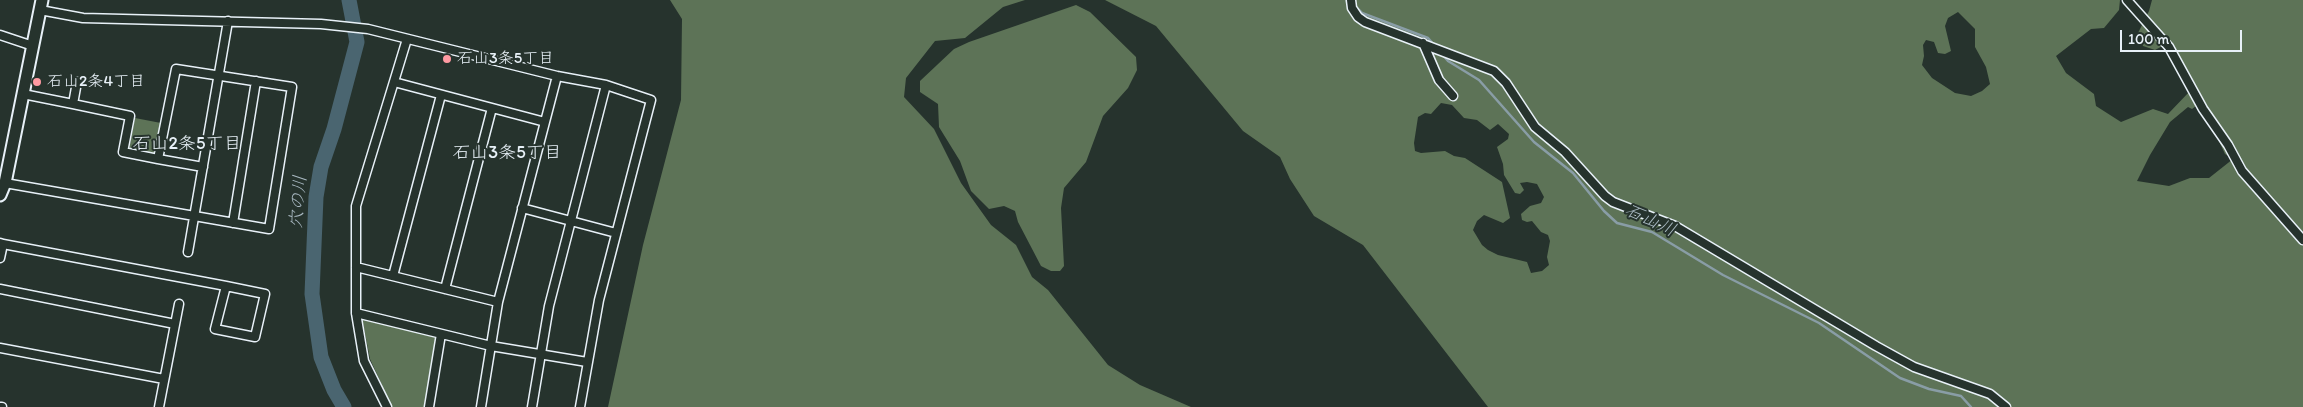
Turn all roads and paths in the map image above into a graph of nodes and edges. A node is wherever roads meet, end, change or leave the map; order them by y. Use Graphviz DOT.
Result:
graph roads {
  1 [pos="1351,0"];
  2 [pos="2127,0"];
  3 [pos="41,5"];
  4 [pos="228,21"];
  5 [pos="0,35"];
  6 [pos="407,39"];
  7 [pos="1427,44"];
  8 [pos="33,46"];
  9 [pos="219,75"];
  10 [pos="557,76"];
  11 [pos="256,81"];
  12 [pos="77,82"];
  13 [pos="394,82"];
  14 [pos="606,85"];
  15 [pos="23,94"];
  16 [pos="441,94"];
  17 [pos="1453,96"];
  18 [pos="73,104"];
  19 [pos="492,108"];
  20 [pos="545,122"];
  21 [pos="158,159"];
  22 [pos="203,167"];
  23 [pos="5,183"];
  24 [pos="0,196"];
  25 [pos="522,208"];
  26 [pos="195,215"];
  27 [pos="571,220"];
  28 [pos="233,223"];
  29 [pos="616,233"];
  30 [pos="2303,240"];
  31 [pos="2,243"];
  32 [pos="188,252"];
  33 [pos="0,258"];
  34 [pos="356,267"];
  35 [pos="393,276"];
  36 [pos="226,286"];
  37 [pos="0,289"];
  38 [pos="445,289"];
  39 [pos="498,302"];
  40 [pos="179,304"];
  41 [pos="356,312"];
  42 [pos="175,324"];
  43 [pos="441,334"];
  44 [pos="490,346"];
  45 [pos="0,348"];
  46 [pos="541,355"];
  47 [pos="587,362"];
  48 [pos="164,379"];
  49 [pos="159,407"];
  50 [pos="387,407"];
  51 [pos="429,407"];
  52 [pos="481,407"];
  53 [pos="532,407"];
  54 [pos="580,407"];
  55 [pos="2006,407"];
  1 -- 7 [label="street"];
  2 -- 30 [label="street"];
  3 -- 4 [label="street"];
  3 -- 8 [label="street"];
  4 -- 6 [label="street"];
  4 -- 9 [label="street"];
  5 -- 8 [label="street"];
  6 -- 10 [label="street"];
  6 -- 13 [label="street"];
  7 -- 17 [label="street"];
  7 -- 55 [label="street"];
  8 -- 15 [label="street"];
  9 -- 11 [label="street"];
  9 -- 21 [label="street"];
  9 -- 22 [label="street"];
  10 -- 14 [label="street"];
  10 -- 20 [label="street"];
  11 -- 28 [label="street"];
  11 -- 28 [label="street"];
  12 -- 18 [label="street"];
  13 -- 16 [label="street"];
  13 -- 34 [label="street"];
  14 -- 27 [label="street"];
  14 -- 29 [label="street"];
  15 -- 18 [label="street"];
  15 -- 23 [label="street"];
  16 -- 19 [label="street"];
  16 -- 35 [label="street"];
  18 -- 21 [label="street"];
  19 -- 20 [label="street"];
  19 -- 38 [label="street"];
  20 -- 25 [label="street"];
  21 -- 22 [label="street"];
  22 -- 26 [label="street"];
  23 -- 24 [label="street"];
  23 -- 26 [label="street"];
  25 -- 27 [label="street"];
  25 -- 39 [label="street"];
  26 -- 28 [label="street"];
  26 -- 32 [label="street"];
  27 -- 29 [label="street"];
  27 -- 46 [label="street"];
  29 -- 47 [label="street"];
  31 -- 33 [label="street"];
  31 -- 36 [label="street"];
  34 -- 35 [label="street"];
  34 -- 41 [label="street"];
  35 -- 38 [label="street"];
  36 -- 36 [label="street"];
  37 -- 42 [label="street"];
  38 -- 39 [label="street"];
  39 -- 44 [label="street"];
  40 -- 42 [label="street"];
  41 -- 43 [label="street"];
  41 -- 50 [label="street"];
  42 -- 48 [label="street"];
  43 -- 44 [label="street"];
  43 -- 51 [label="street"];
  44 -- 46 [label="street"];
  44 -- 52 [label="street"];
  45 -- 48 [label="street"];
  46 -- 47 [label="street"];
  46 -- 53 [label="street"];
  47 -- 54 [label="street"];
  48 -- 49 [label="street"];
}
